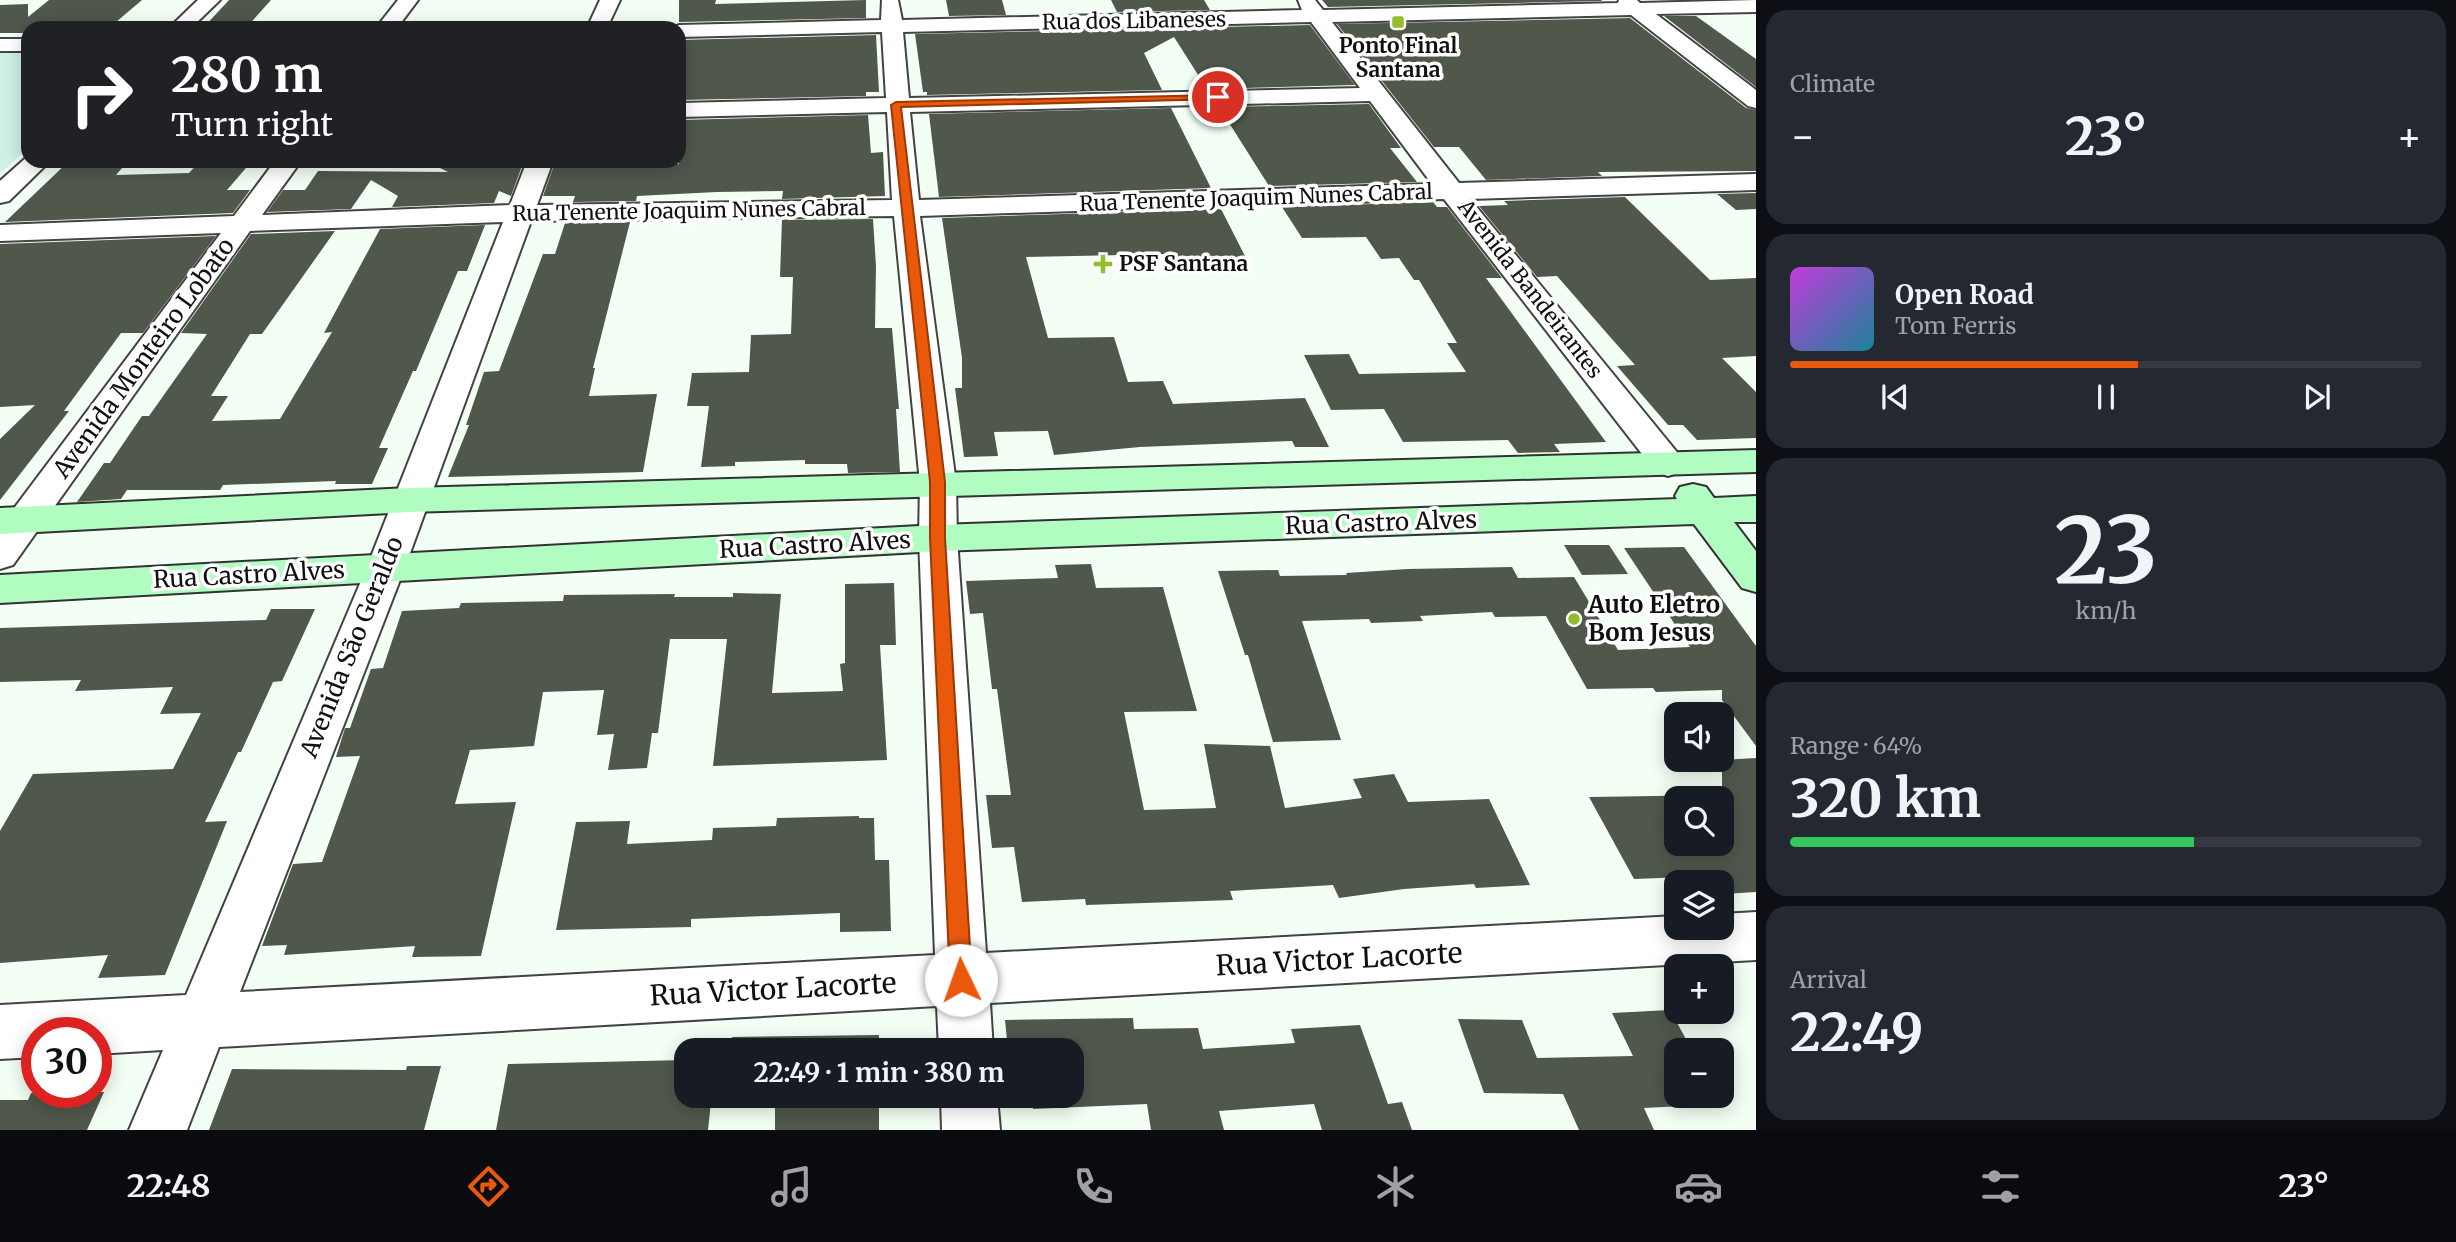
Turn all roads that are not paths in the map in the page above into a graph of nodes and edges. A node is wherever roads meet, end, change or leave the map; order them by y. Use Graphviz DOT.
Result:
graph roads {
  1 [pos="210,0"];
  2 [pos="408,0"];
  3 [pos="610,0"];
  4 [pos="1630,4"];
  5 [pos="1756,6"];
  6 [pos="1311,8"];
  7 [pos="891,13"];
  8 [pos="187,21"];
  9 [pos="392,21"];
  10 [pos="600,21"];
  11 [pos="686,30"];
  12 [pos="0,45"];
  13 [pos="21,45"];
  14 [pos="1378,94"];
  15 [pos="1756,101"];
  16 [pos="896,105"];
  17 [pos="686,110"];
  18 [pos="29,168"];
  19 [pos="283,168"];
  20 [pos="537,168"];
  21 [pos="1756,182"];
  22 [pos="1453,192"];
  23 [pos="0,195"];
  24 [pos="906,208"];
  25 [pos="519,213"];
  26 [pos="241,226"];
  27 [pos="0,233"];
  28 [pos="1756,460"];
  29 [pos="1668,464"];
  30 [pos="938,482"];
  31 [pos="409,500"];
  32 [pos="1756,509"];
  33 [pos="1704,512"];
  34 [pos="12,520"];
  35 [pos="938,538"];
  36 [pos="0,555"];
  37 [pos="386,567"];
  38 [pos="1756,578"];
  39 [pos="0,589"];
  40 [pos="1756,936"];
  41 [pos="961,980"];
  42 [pos="202,1019"];
  43 [pos="0,1032"];
  44 [pos="965,1038"];
  45 [pos="970,1108"];
  46 [pos="158,1130"];
  47 [pos="971,1130"];
  1 -- 8 [label="street"];
  2 -- 9 [label="street"];
  3 -- 10 [label="street"];
  4 -- 5 [label="street, Rua dos Libaneses"];
  4 -- 6 [label="street, Rua dos Libaneses"];
  4 -- 15 [label="street"];
  6 -- 7 [label="street, Rua dos Libaneses"];
  6 -- 14 [label="street, Avenida Bandeirantes"];
  7 -- 11 [label="street, Rua dos Libaneses"];
  7 -- 16 [label="street"];
  12 -- 13 [label="street"];
  14 -- 16 [label="street"];
  14 -- 22 [label="street, Avenida Bandeirantes"];
  16 -- 17 [label="street"];
  16 -- 24 [label="street"];
  18 -- 23 [label="street"];
  19 -- 26 [label="street, Avenida Monteiro Lobato"];
  20 -- 25 [label="street, Avenida São Geraldo"];
  21 -- 22 [label="street, Rua Tenente Joaquim Nunes Cabral"];
  22 -- 24 [label="street, Rua Tenente Joaquim Nunes Cabral"];
  22 -- 29 [label="street, Avenida Bandeirantes"];
  24 -- 25 [label="street, Rua Tenente Joaquim Nunes Cabral"];
  24 -- 30 [label="street"];
  25 -- 26 [label="street, Rua Tenente Joaquim Nunes Cabral"];
  25 -- 31 [label="street, Avenida São Geraldo"];
  26 -- 27 [label="street, Rua Tenente Joaquim Nunes Cabral"];
  26 -- 34 [label="street, Avenida Monteiro Lobato"];
  28 -- 29 [label="main road, Rua Castro Alves"];
  29 -- 30 [label="main road, Rua Castro Alves"];
  29 -- 33 [label="main road, Avenida Bandeirantes"];
  30 -- 31 [label="main road, Rua Castro Alves"];
  30 -- 35 [label="street"];
  31 -- 34 [label="main road, Rua Castro Alves"];
  31 -- 37 [label="street, Avenida São Geraldo"];
  32 -- 33 [label="main road, Rua Castro Alves"];
  33 -- 35 [label="main road, Rua Castro Alves"];
  33 -- 38 [label="main road, Avenida Bandeirantes"];
  34 -- 36 [label="street, Avenida Monteiro Lobato"];
  35 -- 37 [label="main road, Rua Castro Alves"];
  35 -- 41 [label="street"];
  37 -- 39 [label="main road, Rua Castro Alves"];
  37 -- 42 [label="street, Avenida São Geraldo"];
  40 -- 41 [label="street, Rua Victor Lacorte"];
  41 -- 42 [label="street, Rua Victor Lacorte"];
  41 -- 44 [label="street"];
  42 -- 43 [label="street, Rua Victor Lacorte"];
  42 -- 46 [label="street, Avenida São Geraldo"];
  45 -- 47 [label="street"];
}
